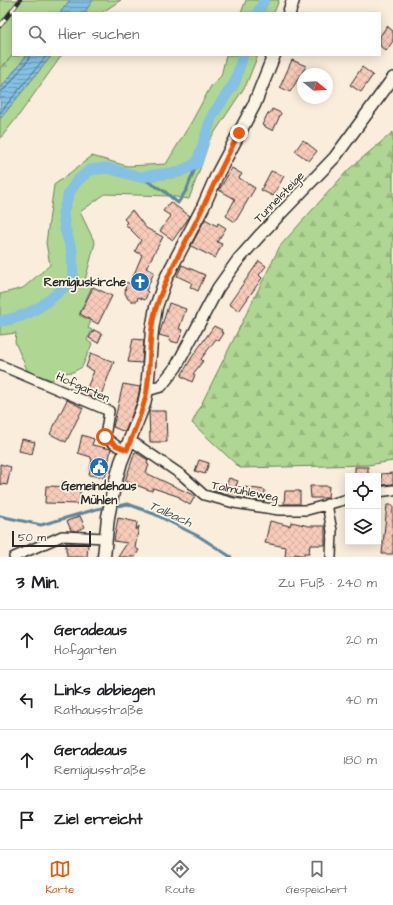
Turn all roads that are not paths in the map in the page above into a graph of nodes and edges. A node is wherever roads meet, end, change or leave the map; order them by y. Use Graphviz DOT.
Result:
graph roads {
  1 [pos="293,0"];
  2 [pos="289,12"];
  3 [pos="274,56"];
  4 [pos="393,78"];
  5 [pos="0,365"];
  6 [pos="147,390"];
  7 [pos="128,446"];
  8 [pos="393,490"];
  9 [pos="381,492"];
  10 [pos="345,500"];
  11 [pos="327,504"];
  12 [pos="106,538"];
  13 [pos="14,557"];
  14 [pos="104,557"];
  15 [pos="331,557"];
  1 -- 2 [label="main road"];
  3 -- 6 [label="main road"];
  4 -- 6 [label="street, Tunnelsteige"];
  5 -- 7 [label="street, Hofgarten"];
  6 -- 7 [label="main road"];
  7 -- 11 [label="street, Talmühleweg"];
  7 -- 12 [label="main road"];
  8 -- 9 [label="street"];
  10 -- 11 [label="street, Talmühleweg"];
  11 -- 15 [label="street"];
  12 -- 13 [label="street"];
  12 -- 14 [label="main road"];
}
